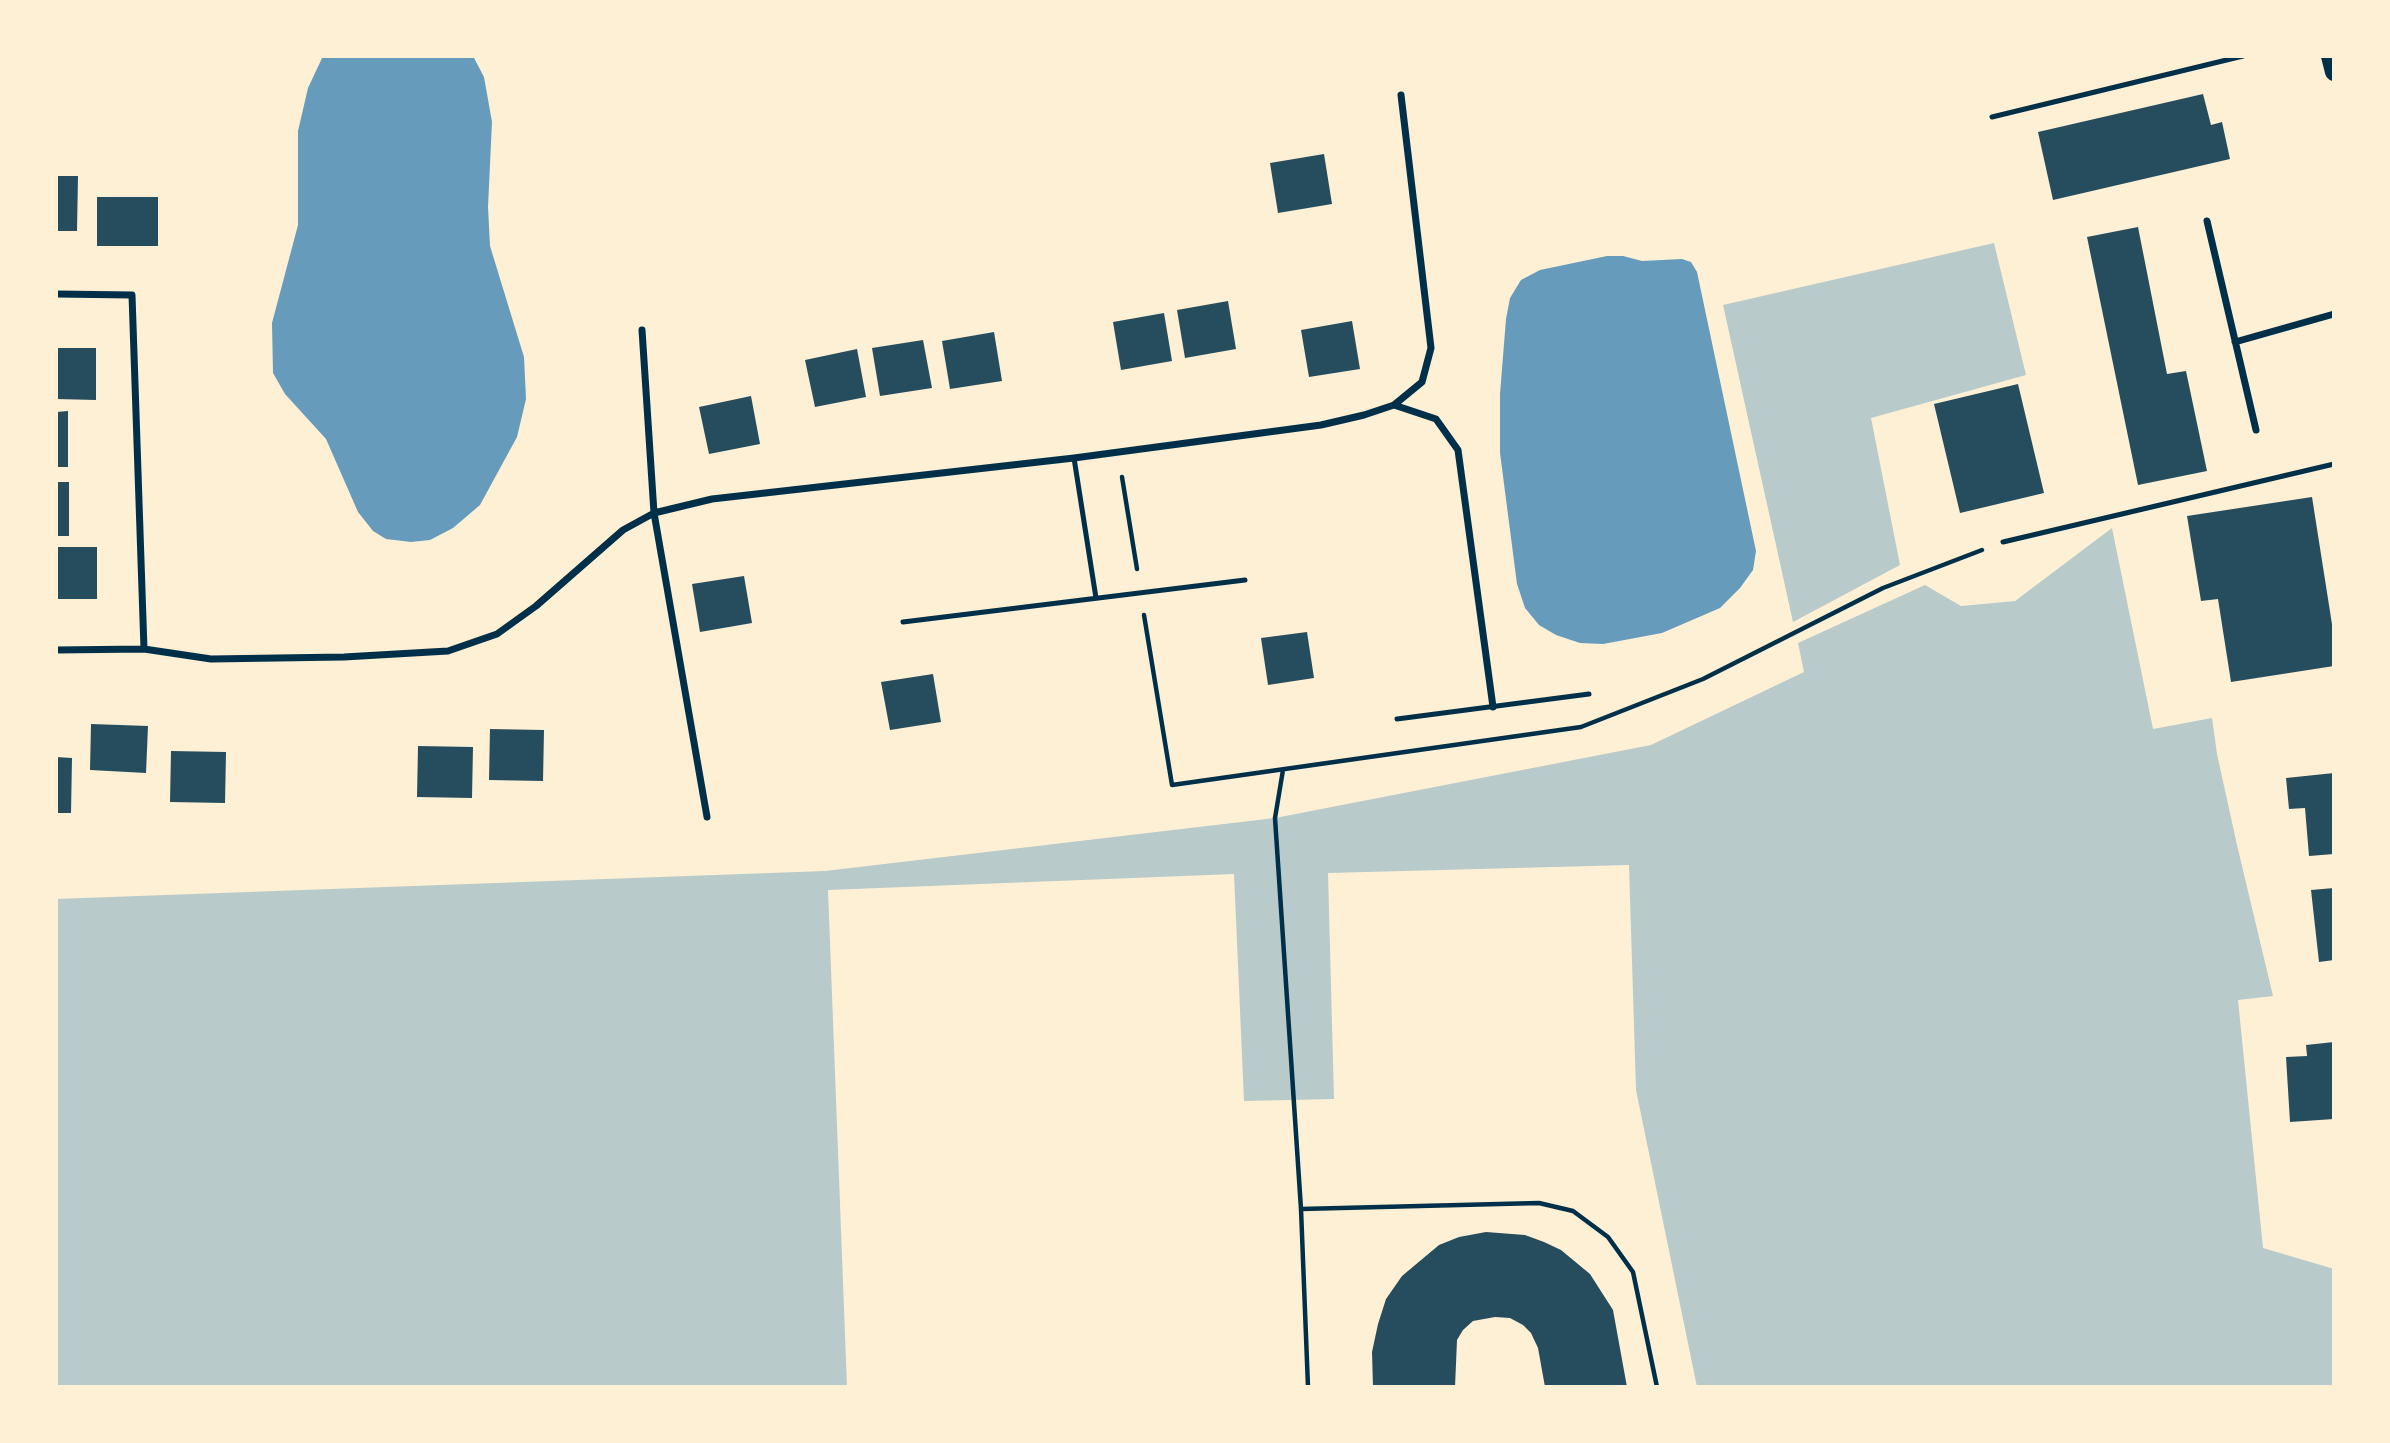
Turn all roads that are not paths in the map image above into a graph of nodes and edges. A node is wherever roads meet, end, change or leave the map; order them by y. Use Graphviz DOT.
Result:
graph roads {
  1 [pos="2243,56"];
  2 [pos="2330,56"];
  3 [pos="2334,72"];
  4 [pos="1401,95"];
  5 [pos="1992,117"];
  6 [pos="2207,221"];
  7 [pos="56,294"];
  8 [pos="2334,314"];
  9 [pos="642,330"];
  10 [pos="2235,342"];
  11 [pos="1394,405"];
  12 [pos="2256,430"];
  13 [pos="1074,458"];
  14 [pos="2334,464"];
  15 [pos="654,513"];
  16 [pos="2003,542"];
  17 [pos="1245,580"];
  18 [pos="1096,598"];
  19 [pos="903,622"];
  20 [pos="144,649"];
  21 [pos="56,650"];
  22 [pos="1590,694"];
  23 [pos="1493,706"];
  24 [pos="1397,719"];
  25 [pos="707,817"];
  1 -- 5 [label="lane"];
  2 -- 3 [label="main road"];
  4 -- 11 [label="street"];
  6 -- 10 [label="street"];
  7 -- 20 [label="street"];
  8 -- 10 [label="street"];
  9 -- 15 [label="street"];
  10 -- 12 [label="street"];
  11 -- 13 [label="street"];
  11 -- 23 [label="street"];
  13 -- 15 [label="street"];
  13 -- 18 [label="lane"];
  14 -- 16 [label="lane"];
  15 -- 20 [label="street"];
  15 -- 25 [label="street"];
  17 -- 18 [label="lane"];
  18 -- 19 [label="lane"];
  20 -- 21 [label="street"];
  22 -- 23 [label="lane"];
  23 -- 24 [label="lane"];
}
